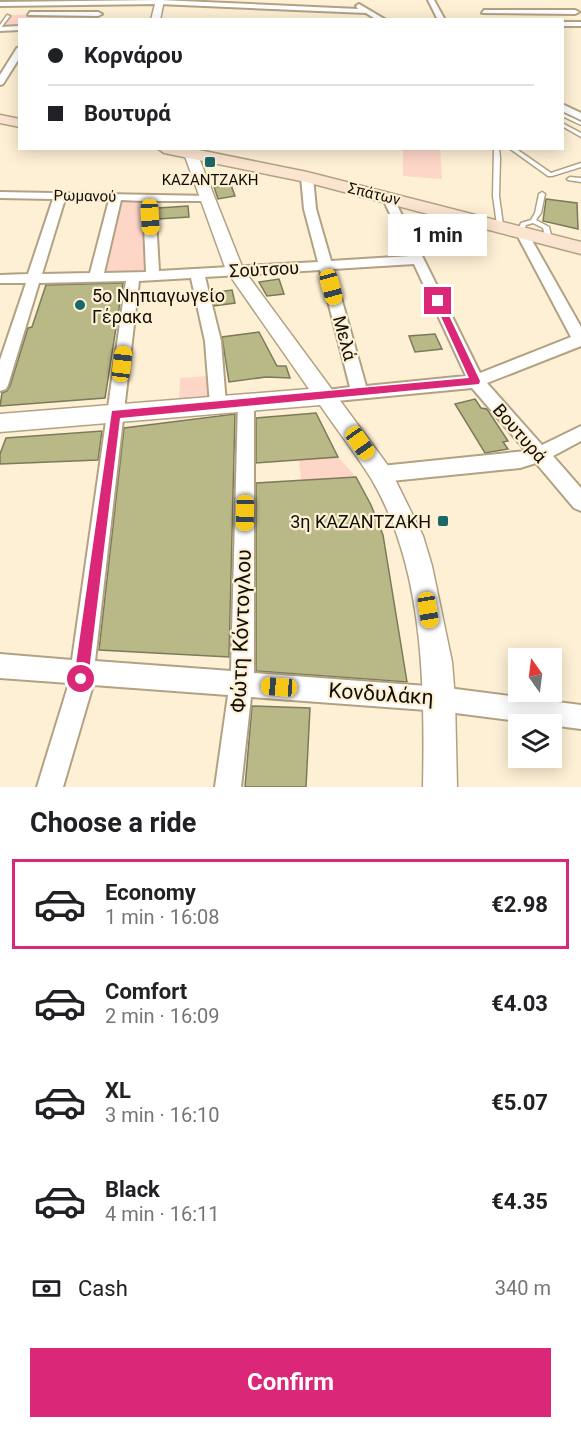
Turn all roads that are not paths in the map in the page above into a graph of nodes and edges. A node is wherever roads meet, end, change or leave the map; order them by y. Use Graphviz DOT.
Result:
graph roads {
  1 [pos="347,0"];
  2 [pos="431,0"];
  3 [pos="109,1"];
  4 [pos="160,1"];
  5 [pos="16,2"];
  6 [pos="480,2"];
  7 [pos="0,4"];
  8 [pos="288,8"];
  9 [pos="366,10"];
  10 [pos="22,14"];
  11 [pos="9,16"];
  12 [pos="485,16"];
  13 [pos="96,17"];
  14 [pos="156,18"];
  15 [pos="380,18"];
  16 [pos="441,18"];
  17 [pos="581,22"];
  18 [pos="564,24"];
  19 [pos="18,28"];
  20 [pos="0,29"];
  21 [pos="18,53"];
  22 [pos="18,76"];
  23 [pos="2,80"];
  24 [pos="564,108"];
  25 [pos="564,115"];
  26 [pos="581,117"];
  27 [pos="0,121"];
  28 [pos="18,124"];
  29 [pos="581,124"];
  30 [pos="564,125"];
  31 [pos="581,135"];
  32 [pos="497,150"];
  33 [pos="514,150"];
  34 [pos="188,151"];
  35 [pos="581,165"];
  36 [pos="307,177"];
  37 [pos="570,179"];
  38 [pos="581,180"];
  39 [pos="542,194"];
  40 [pos="0,195"];
  41 [pos="60,196"];
  42 [pos="116,197"];
  43 [pos="149,197"];
  44 [pos="387,197"];
  45 [pos="206,198"];
  46 [pos="500,225"];
  47 [pos="527,226"];
  48 [pos="581,248"];
  49 [pos="419,260"];
  50 [pos="325,266"];
  51 [pos="235,270"];
  52 [pos="197,274"];
  53 [pos="153,276"];
  54 [pos="133,277"];
  55 [pos="96,278"];
  56 [pos="0,279"];
  57 [pos="32,279"];
  58 [pos="580,341"];
  59 [pos="476,381"];
  60 [pos="0,385"];
  61 [pos="360,393"];
  62 [pos="326,396"];
  63 [pos="246,403"];
  64 [pos="219,405"];
  65 [pos="116,414"];
  66 [pos="0,423"];
  67 [pos="581,433"];
  68 [pos="539,455"];
  69 [pos="381,474"];
  70 [pos="581,502"];
  71 [pos="0,666"];
  72 [pos="82,672"];
  73 [pos="242,684"];
  74 [pos="440,699"];
  75 [pos="581,717"];
  76 [pos="50,787"];
  77 [pos="228,787"];
  78 [pos="440,787"];
  1 -- 9 [label="street"];
  2 -- 16 [label="street"];
  3 -- 4 [label="street"];
  3 -- 5 [label="street"];
  3 -- 13 [label="street"];
  4 -- 8 [label="street"];
  4 -- 14 [label="street"];
  5 -- 7 [label="street"];
  6 -- 12 [label="street"];
  8 -- 9 [label="street"];
  9 -- 15 [label="street"];
  10 -- 13 [label="street"];
  11 -- 20 [label="lane"];
  12 -- 17 [label="street"];
  17 -- 18 [label="street"];
  19 -- 20 [label="street"];
  21 -- 23 [label="street"];
  22 -- 23 [label="street"];
  24 -- 26 [label="street"];
  25 -- 29 [label="lane"];
  27 -- 28 [label="main road"];
  30 -- 31 [label="lane"];
  32 -- 46 [label="lane"];
  33 -- 35 [label="lane"];
  34 -- 36 [label="main road, Σπάτων"];
  34 -- 45 [label="street"];
  36 -- 44 [label="main road, Σπάτων"];
  36 -- 50 [label="street, Μελά"];
  37 -- 38 [label="lane"];
  39 -- 47 [label="lane"];
  40 -- 41 [label="street, Ρωμανού"];
  41 -- 42 [label="street, Ρωμανού"];
  41 -- 57 [label="street"];
  42 -- 43 [label="street, Ρωμανού"];
  42 -- 55 [label="street"];
  43 -- 45 [label="street, Ρωμανού"];
  43 -- 53 [label="street"];
  44 -- 46 [label="main road, Σπάτων"];
  44 -- 49 [label="street, Βουτυρά"];
  45 -- 51 [label="street"];
  46 -- 47 [label="main road, Σπάτων"];
  47 -- 48 [label="main road, Σπάτων"];
  47 -- 58 [label="street"];
  49 -- 50 [label="street, Σούτσου"];
  49 -- 59 [label="street, Βουτυρά"];
  50 -- 51 [label="street, Σούτσου"];
  50 -- 61 [label="street, Μελά"];
  51 -- 52 [label="street, Σούτσου"];
  51 -- 62 [label="street"];
  52 -- 53 [label="street, Σούτσου"];
  52 -- 64 [label="street"];
  53 -- 54 [label="street, Σούτσου"];
  54 -- 55 [label="street, Σούτσου"];
  54 -- 65 [label="street"];
  55 -- 57 [label="street, Σούτσου"];
  56 -- 57 [label="street, Σούτσου"];
  57 -- 60 [label="street"];
  58 -- 59 [label="street"];
  59 -- 61 [label="street"];
  59 -- 68 [label="street, Βουτυρά"];
  61 -- 62 [label="street"];
  62 -- 63 [label="street"];
  62 -- 69 [label="street"];
  63 -- 64 [label="street"];
  63 -- 73 [label="street, Φώτη Κόντογλου"];
  64 -- 65 [label="street"];
  65 -- 66 [label="street"];
  65 -- 72 [label="street"];
  67 -- 68 [label="street"];
  68 -- 69 [label="street"];
  68 -- 70 [label="street, Βουτυρά"];
  69 -- 74 [label="street"];
  71 -- 72 [label="street, Κονδυλάκη"];
  72 -- 73 [label="street, Κονδυλάκη"];
  72 -- 76 [label="street"];
  73 -- 74 [label="street, Κονδυλάκη"];
  73 -- 77 [label="street, Φώτη Κόντογλου"];
  74 -- 75 [label="street, Κονδυλάκη"];
  74 -- 78 [label="street"];
}
